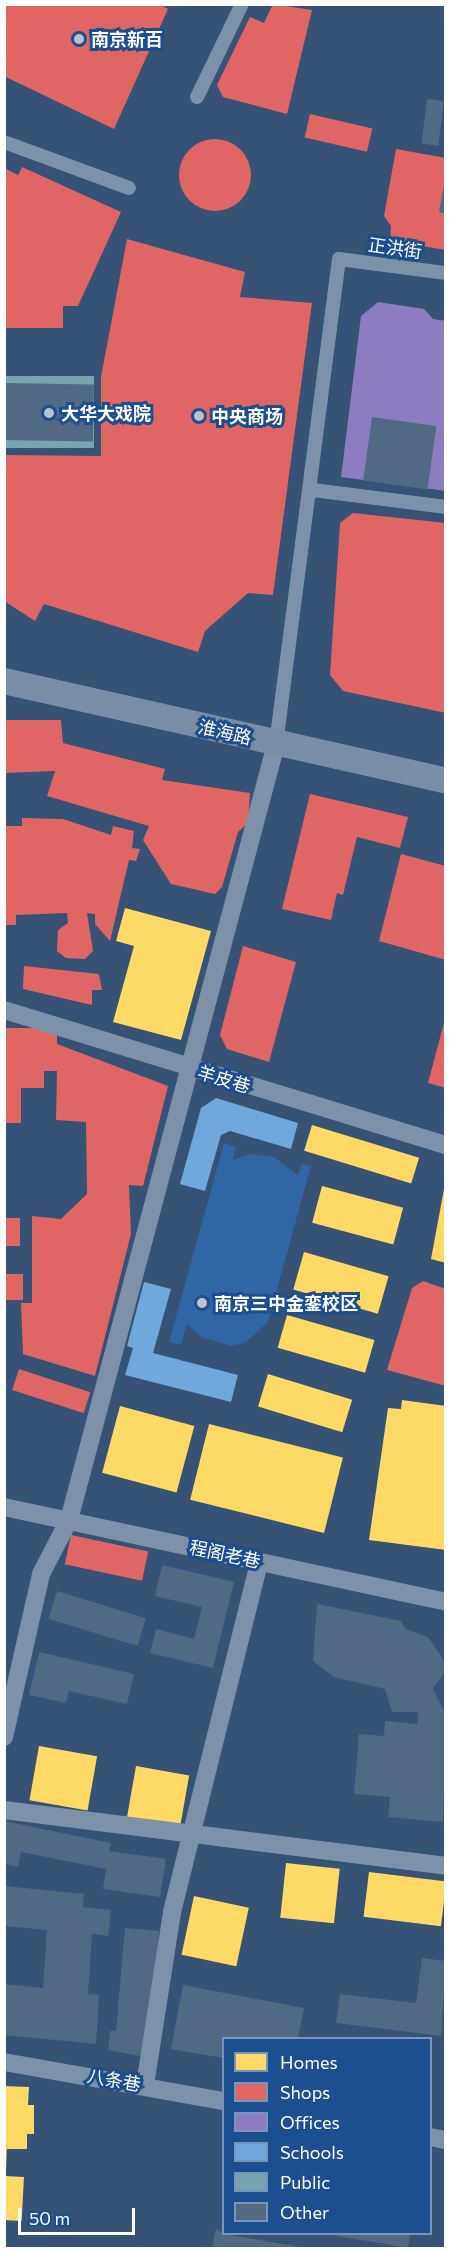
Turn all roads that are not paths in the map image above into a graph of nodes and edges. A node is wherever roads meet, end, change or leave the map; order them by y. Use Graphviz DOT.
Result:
graph roads {
  1 [pos="242,4"];
  2 [pos="196,97"];
  3 [pos="4,142"];
  4 [pos="129,188"];
  5 [pos="446,273"];
  6 [pos="313,490"];
  7 [pos="446,507"];
  8 [pos="4,681"];
  9 [pos="276,744"];
  10 [pos="446,781"];
  11 [pos="4,1010"];
  12 [pos="191,1069"];
  13 [pos="446,1145"];
  14 [pos="4,1507"];
  15 [pos="69,1520"];
  16 [pos="259,1562"];
  17 [pos="446,1602"];
  18 [pos="4,1737"];
  19 [pos="4,1810"];
  20 [pos="192,1834"];
  21 [pos="446,1866"];
  22 [pos="4,2062"];
  23 [pos="145,2085"];
  24 [pos="222,2101"];
  1 -- 2 [label="street"];
  3 -- 4 [label="street"];
  5 -- 6 [label="street, 正洪街"];
  6 -- 7 [label="street"];
  6 -- 9 [label="street"];
  8 -- 9 [label="main road, 淮海路"];
  9 -- 10 [label="main road, 淮海路"];
  9 -- 12 [label="street"];
  11 -- 12 [label="street, 羊皮巷"];
  12 -- 13 [label="street, 羊皮巷"];
  12 -- 15 [label="street"];
  14 -- 15 [label="street, 程阁老巷"];
  15 -- 16 [label="street, 程阁老巷"];
  15 -- 18 [label="street"];
  16 -- 17 [label="street, 程阁老巷"];
  16 -- 20 [label="street"];
  19 -- 20 [label="street"];
  20 -- 21 [label="street"];
  20 -- 23 [label="street"];
  22 -- 23 [label="street, 八条巷"];
  23 -- 24 [label="street, 八条巷"];
}
